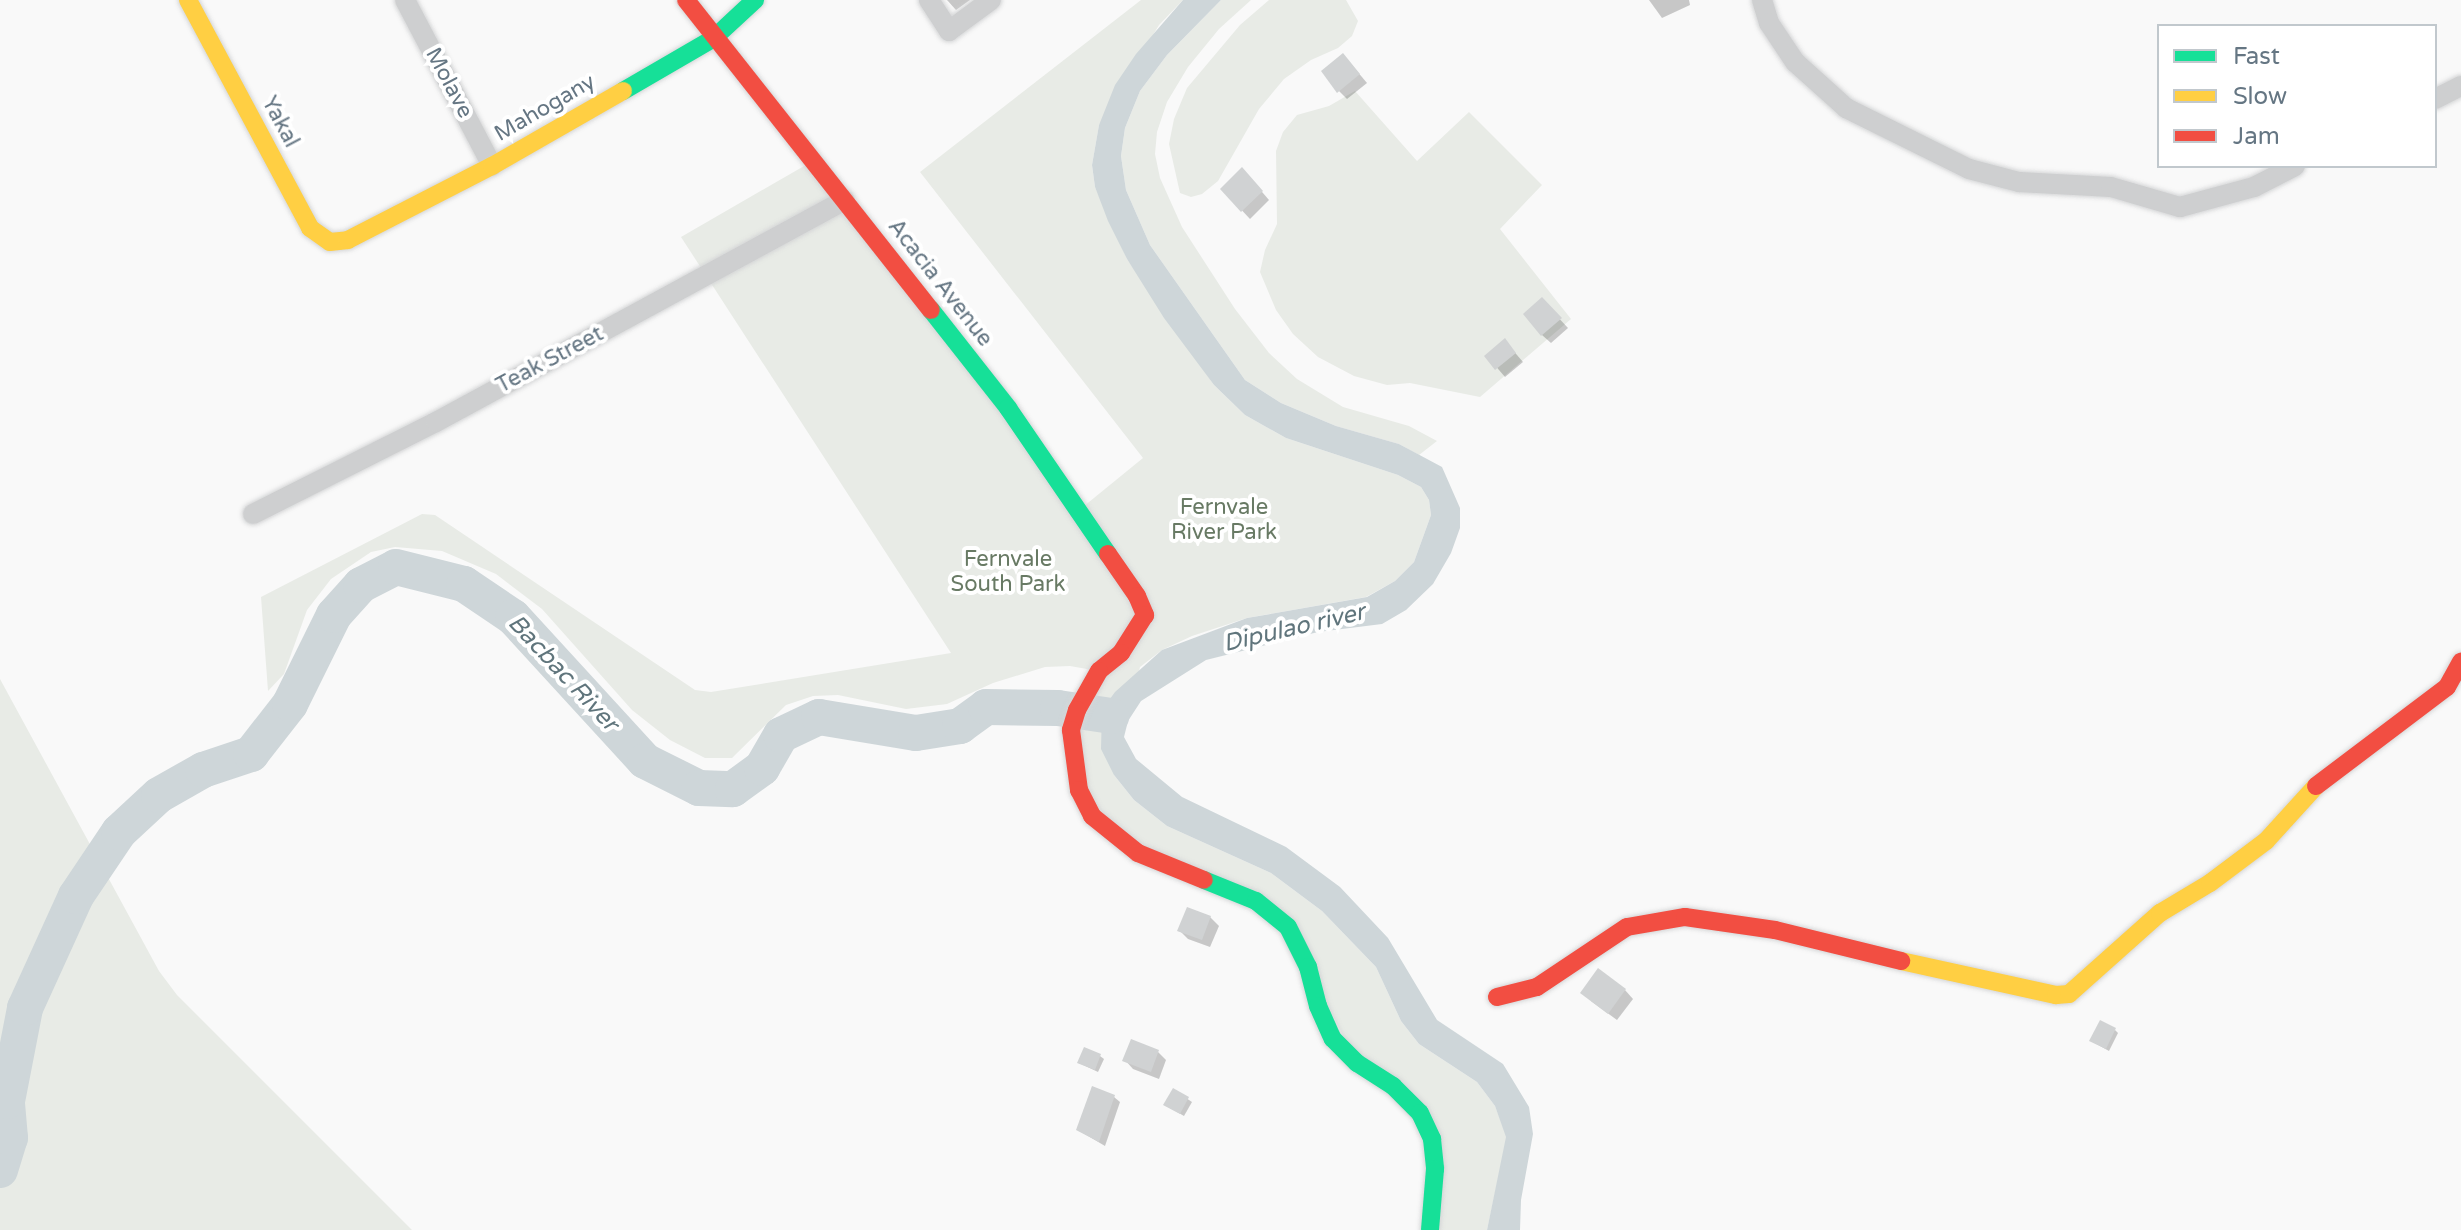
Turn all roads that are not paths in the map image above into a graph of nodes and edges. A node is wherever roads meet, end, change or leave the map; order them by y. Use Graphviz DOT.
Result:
graph roads {
  1 [pos="188,0"];
  2 [pos="405,0"];
  3 [pos="686,0"];
  4 [pos="755,0"];
  5 [pos="929,0"];
  6 [pos="991,0"];
  7 [pos="1762,0"];
  8 [pos="714,38"];
  9 [pos="2461,86"];
  10 [pos="2437,98"];
  11 [pos="492,166"];
  12 [pos="2291,168"];
  13 [pos="845,200"];
  14 [pos="348,240"];
  15 [pos="253,514"];
  16 [pos="2461,662"];
  17 [pos="2454,687"];
  18 [pos="1497,997"];
  19 [pos="1430,1230"];
  1 -- 14 [label="street, Yakal"];
  2 -- 11 [label="street, Molave"];
  3 -- 8 [label="street, Acacia Avenue"];
  4 -- 8 [label="street, Mahogany"];
  5 -- 6 [label="street"];
  7 -- 12 [label="street"];
  8 -- 11 [label="street, Mahogany"];
  8 -- 13 [label="street, Acacia Avenue"];
  9 -- 10 [label="street"];
  11 -- 14 [label="street, Mahogany"];
  13 -- 15 [label="street, Teak Street"];
  13 -- 19 [label="street, Acacia Avenue"];
  16 -- 17 [label="street"];
  17 -- 18 [label="street"];
}
